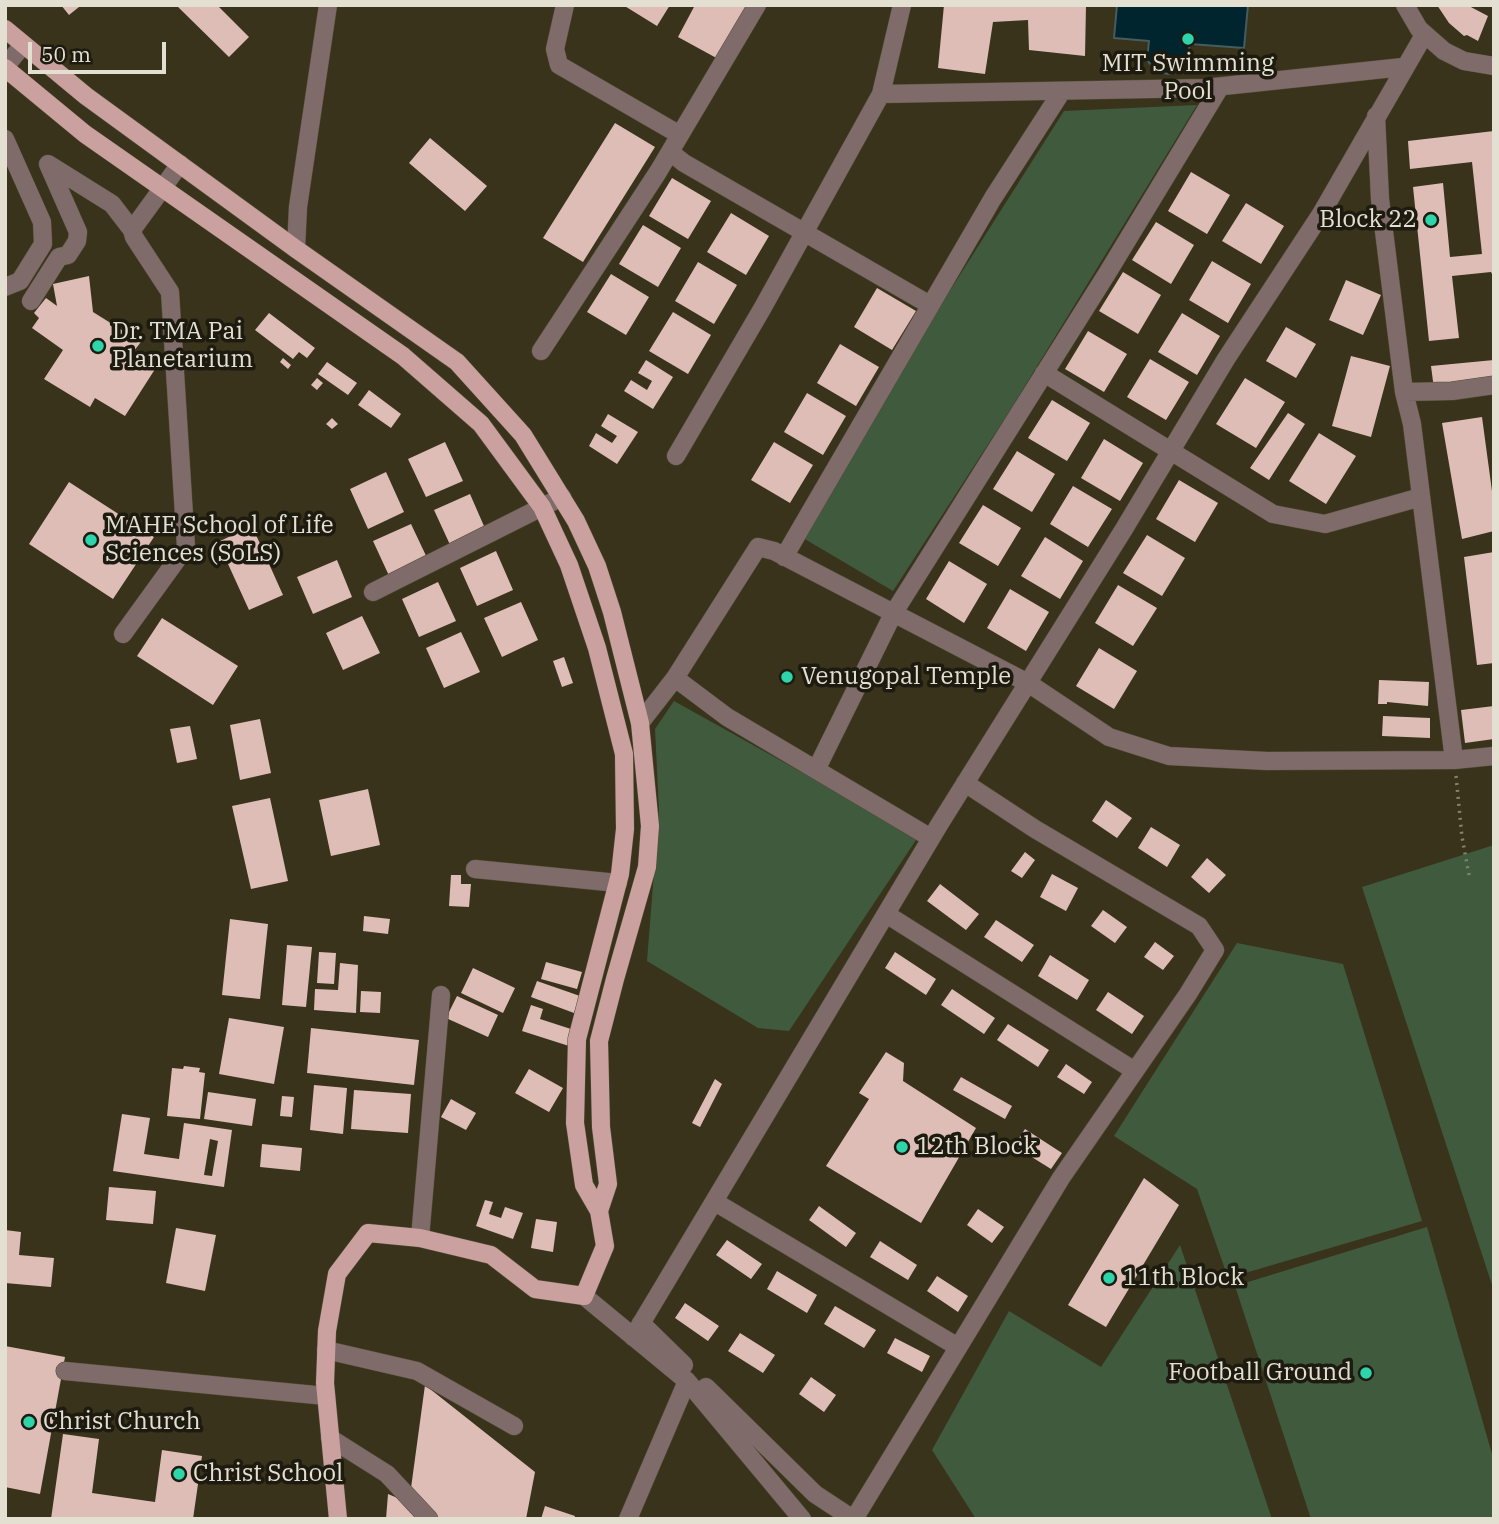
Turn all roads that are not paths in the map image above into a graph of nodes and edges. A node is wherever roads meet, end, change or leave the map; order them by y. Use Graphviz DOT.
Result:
graph roads {
  1 [pos="328,5"];
  2 [pos="565,5"];
  3 [pos="757,5"];
  4 [pos="902,5"];
  5 [pos="1405,5"];
  6 [pos="5,29"];
  7 [pos="1424,34"];
  8 [pos="22,46"];
  9 [pos="1494,66"];
  10 [pos="5,67"];
  11 [pos="1404,67"];
  12 [pos="1220,87"];
  13 [pos="1062,91"];
  14 [pos="881,94"];
  15 [pos="1376,116"];
  16 [pos="680,135"];
  17 [pos="5,139"];
  18 [pos="670,152"];
  19 [pos="180,164"];
  20 [pos="163,187"];
  21 [pos="132,230"];
  22 [pos="805,232"];
  23 [pos="296,249"];
  24 [pos="5,287"];
  25 [pos="31,301"];
  26 [pos="930,304"];
  27 [pos="541,351"];
  28 [pos="1044,373"];
  29 [pos="1494,385"];
  30 [pos="1405,392"];
  31 [pos="1171,452"];
  32 [pos="676,456"];
  33 [pos="562,497"];
  34 [pos="1421,497"];
  35 [pos="542,507"];
  36 [pos="784,557"];
  37 [pos="373,592"];
  38 [pos="893,614"];
  39 [pos="123,634"];
  40 [pos="675,678"];
  41 [pos="1028,683"];
  42 [pos="640,723"];
  43 [pos="1494,756"];
  44 [pos="1454,760"];
  45 [pos="816,770"];
  46 [pos="965,783"];
  47 [pos="931,838"];
  48 [pos="475,869"];
  49 [pos="618,883"];
  50 [pos="886,914"];
  51 [pos="441,995"];
  52 [pos="1135,1072"];
  53 [pos="715,1202"];
  54 [pos="599,1212"];
  55 [pos="420,1238"];
  56 [pos="584,1296"];
  57 [pos="637,1330"];
  58 [pos="958,1347"];
  59 [pos="326,1350"];
  60 [pos="65,1371"];
  61 [pos="687,1381"];
  62 [pos="326,1396"];
  63 [pos="514,1426"];
  64 [pos="330,1438"];
  65 [pos="815,1494"];
  66 [pos="338,1519"];
  67 [pos="429,1519"];
  68 [pos="628,1519"];
  69 [pos="802,1519"];
  70 [pos="828,1519"];
  71 [pos="853,1519"];
  1 -- 23 [label="street"];
  2 -- 16 [label="street"];
  3 -- 16 [label="street"];
  4 -- 14 [label="street"];
  5 -- 7 [label="street"];
  6 -- 8 [label="main road"];
  7 -- 9 [label="street"];
  7 -- 11 [label="street"];
  8 -- 10 [label="street"];
  8 -- 19 [label="main road"];
  10 -- 20 [label="main road"];
  11 -- 12 [label="street"];
  11 -- 15 [label="street"];
  12 -- 13 [label="street"];
  12 -- 28 [label="street"];
  13 -- 14 [label="street"];
  13 -- 26 [label="street"];
  14 -- 22 [label="street"];
  15 -- 30 [label="street"];
  15 -- 31 [label="street"];
  16 -- 18 [label="street"];
  17 -- 24 [label="street"];
  18 -- 22 [label="street"];
  18 -- 27 [label="street"];
  19 -- 20 [label="street"];
  19 -- 23 [label="main road"];
  20 -- 21 [label="street"];
  20 -- 35 [label="main road"];
  21 -- 25 [label="street"];
  21 -- 39 [label="street"];
  22 -- 26 [label="street"];
  22 -- 32 [label="street"];
  23 -- 33 [label="main road"];
  26 -- 36 [label="street"];
  28 -- 31 [label="street"];
  28 -- 38 [label="street"];
  29 -- 30 [label="street"];
  30 -- 34 [label="street"];
  31 -- 34 [label="street"];
  31 -- 41 [label="street"];
  33 -- 35 [label="street"];
  33 -- 42 [label="main road"];
  34 -- 44 [label="street"];
  35 -- 37 [label="street"];
  35 -- 49 [label="main road"];
  36 -- 38 [label="street"];
  36 -- 40 [label="street"];
  38 -- 41 [label="street"];
  38 -- 45 [label="street"];
  40 -- 42 [label="street"];
  40 -- 45 [label="street"];
  41 -- 44 [label="street"];
  41 -- 46 [label="street"];
  42 -- 54 [label="main road"];
  43 -- 44 [label="street"];
  45 -- 47 [label="street"];
  46 -- 47 [label="street"];
  46 -- 52 [label="street"];
  47 -- 50 [label="street"];
  48 -- 49 [label="street"];
  49 -- 54 [label="main road"];
  50 -- 52 [label="street"];
  50 -- 53 [label="street"];
  51 -- 55 [label="street"];
  52 -- 58 [label="street"];
  53 -- 57 [label="street"];
  53 -- 58 [label="street"];
  54 -- 56 [label="main road"];
  55 -- 56 [label="main road"];
  55 -- 59 [label="main road"];
  56 -- 57 [label="street"];
  57 -- 61 [label="street"];
  57 -- 65 [label="street"];
  58 -- 71 [label="street"];
  59 -- 62 [label="main road"];
  59 -- 63 [label="street"];
  60 -- 62 [label="street"];
  61 -- 68 [label="street"];
  61 -- 69 [label="street"];
  62 -- 64 [label="main road"];
  64 -- 66 [label="main road"];
  64 -- 67 [label="street"];
  65 -- 70 [label="street"];
  65 -- 71 [label="street"];
}
